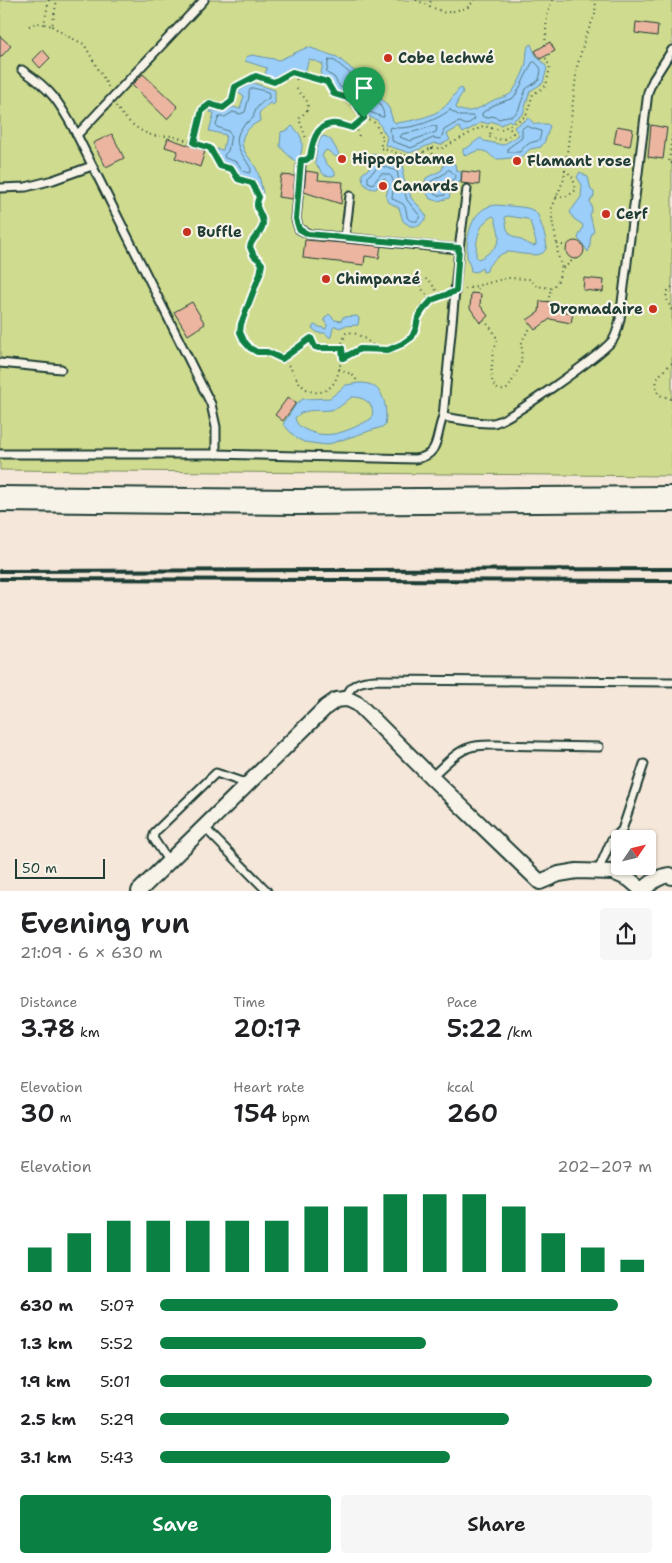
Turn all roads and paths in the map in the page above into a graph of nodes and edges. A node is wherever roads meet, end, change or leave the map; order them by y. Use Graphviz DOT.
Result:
graph roads {
  1 [pos="49,0"];
  2 [pos="57,0"];
  3 [pos="204,0"];
  4 [pos="416,0"];
  5 [pos="431,0"];
  6 [pos="475,0"];
  7 [pos="552,0"];
  8 [pos="596,0"];
  9 [pos="430,7"];
  10 [pos="44,24"];
  11 [pos="29,26"];
  12 [pos="545,45"];
  13 [pos="672,50"];
  14 [pos="545,57"];
  15 [pos="22,70"];
  16 [pos="298,74"];
  17 [pos="364,118"];
  18 [pos="355,126"];
  19 [pos="508,126"];
  20 [pos="492,128"];
  21 [pos="672,135"];
  22 [pos="77,136"];
  23 [pos="306,138"];
  24 [pos="358,139"];
  25 [pos="432,148"];
  26 [pos="395,152"];
  27 [pos="423,152"];
  28 [pos="433,158"];
  29 [pos="393,161"];
  30 [pos="428,161"];
  31 [pos="672,163"];
  32 [pos="300,165"];
  33 [pos="92,166"];
  34 [pos="566,170"];
  35 [pos="0,188"];
  36 [pos="467,189"];
  37 [pos="350,196"];
  38 [pos="556,197"];
  39 [pos="345,237"];
  40 [pos="557,244"];
  41 [pos="567,246"];
  42 [pos="459,248"];
  43 [pos="572,260"];
  44 [pos="562,268"];
  45 [pos="478,285"];
  46 [pos="672,287"];
  47 [pos="551,288"];
  48 [pos="456,291"];
  49 [pos="477,294"];
  50 [pos="443,295"];
  51 [pos="548,302"];
  52 [pos="429,304"];
  53 [pos="672,311"];
  54 [pos="484,320"];
  55 [pos="532,326"];
  56 [pos="311,334"];
  57 [pos="311,338"];
  58 [pos="342,348"];
  59 [pos="378,350"];
  60 [pos="343,358"];
  61 [pos="282,359"];
  62 [pos="0,363"];
  63 [pos="672,363"];
  64 [pos="61,369"];
  65 [pos="339,369"];
  66 [pos="356,382"];
  67 [pos="672,399"];
  68 [pos="443,417"];
  69 [pos="0,454"];
  70 [pos="216,454"];
  71 [pos="0,499"];
  72 [pos="672,499"];
  73 [pos="0,510"];
  74 [pos="672,515"];
  75 [pos="672,682"];
  76 [pos="345,699"];
  77 [pos="599,746"];
  78 [pos="644,764"];
  79 [pos="431,777"];
  80 [pos="248,784"];
  81 [pos="204,827"];
  82 [pos="169,862"];
  83 [pos="598,871"];
  84 [pos="672,877"];
  85 [pos="536,886"];
  86 [pos="139,890"];
  87 [pos="267,890"];
  88 [pos="643,890"];
  1 -- 10 [label="path"];
  2 -- 10 [label="path"];
  3 -- 22 [label="lane"];
  4 -- 9 [label="path"];
  5 -- 9 [label="path"];
  6 -- 9 [label="path"];
  7 -- 12 [label="path"];
  8 -- 34 [label="path"];
  10 -- 11 [label="path"];
  13 -- 68 [label="lane"];
  14 -- 19 [label="path"];
  15 -- 22 [label="lane"];
  16 -- 17 [label="path"];
  16 -- 23 [label="path"];
  16 -- 61 [label="path"];
  17 -- 18 [label="path"];
  17 -- 26 [label="path"];
  18 -- 24 [label="path"];
  18 -- 32 [label="path"];
  19 -- 20 [label="path"];
  19 -- 20 [label="path"];
  20 -- 25 [label="path"];
  21 -- 31 [label="path"];
  22 -- 33 [label="lane"];
  25 -- 27 [label="path"];
  25 -- 28 [label="path"];
  26 -- 27 [label="path"];
  26 -- 29 [label="path"];
  27 -- 30 [label="path"];
  32 -- 39 [label="lane"];
  33 -- 35 [label="lane"];
  33 -- 70 [label="lane"];
  34 -- 38 [label="path"];
  34 -- 38 [label="path"];
  36 -- 42 [label="lane"];
  37 -- 39 [label="lane"];
  38 -- 40 [label="path"];
  39 -- 42 [label="lane"];
  40 -- 41 [label="path"];
  40 -- 44 [label="path"];
  42 -- 48 [label="lane"];
  43 -- 44 [label="path"];
  44 -- 47 [label="path"];
  45 -- 47 [label="path"];
  45 -- 48 [label="path"];
  45 -- 49 [label="path"];
  46 -- 53 [label="path"];
  47 -- 51 [label="path"];
  48 -- 50 [label="path"];
  48 -- 68 [label="lane"];
  50 -- 52 [label="path"];
  50 -- 52 [label="path"];
  52 -- 59 [label="path"];
  54 -- 55 [label="path"];
  56 -- 57 [label="path"];
  57 -- 58 [label="path"];
  57 -- 61 [label="path"];
  58 -- 59 [label="path"];
  58 -- 60 [label="path"];
  59 -- 60 [label="path"];
  60 -- 65 [label="path"];
  61 -- 65 [label="path"];
  62 -- 64 [label="lane"];
  63 -- 67 [label="path"];
  65 -- 66 [label="path"];
  68 -- 70 [label="lane"];
  69 -- 70 [label="lane"];
  71 -- 72 [label="highway"];
  73 -- 74 [label="highway"];
  75 -- 76 [label="lane"];
  76 -- 79 [label="street"];
  76 -- 80 [label="street"];
  77 -- 79 [label="lane"];
  78 -- 83 [label="lane"];
  79 -- 85 [label="street"];
  80 -- 81 [label="street"];
  80 -- 82 [label="lane"];
  81 -- 82 [label="street"];
  81 -- 87 [label="lane"];
  82 -- 86 [label="street"];
  83 -- 85 [label="street"];
  83 -- 88 [label="street"];
  84 -- 88 [label="street"];
}
